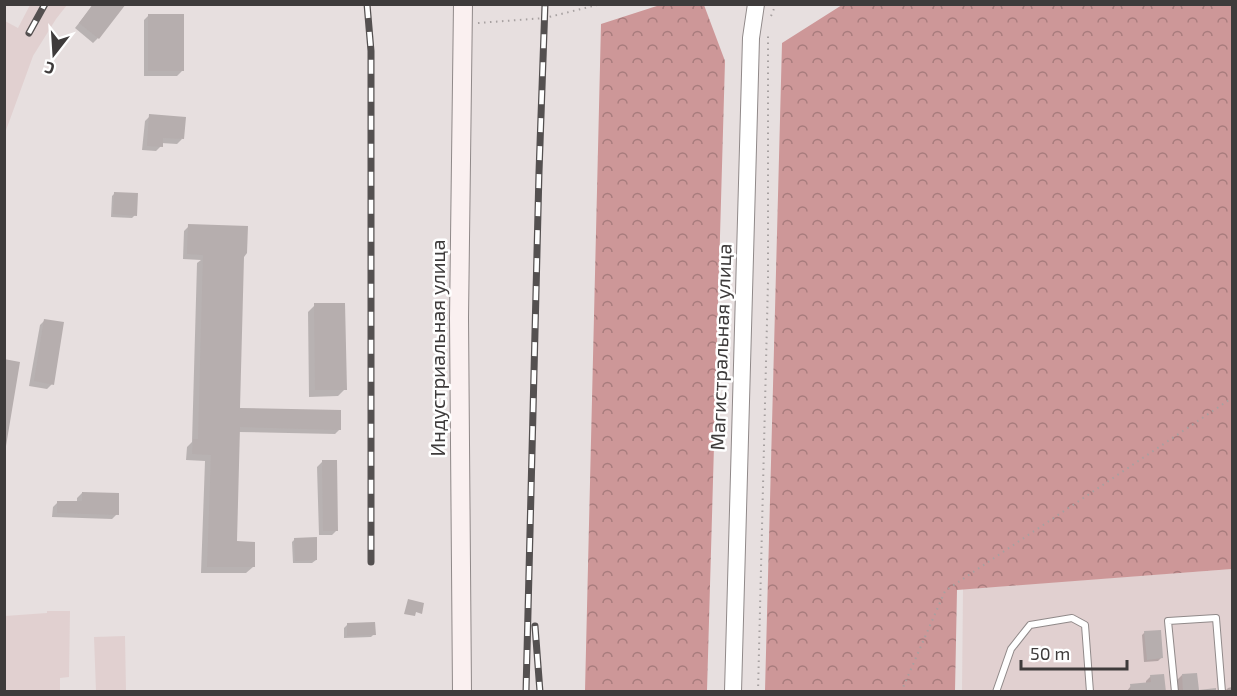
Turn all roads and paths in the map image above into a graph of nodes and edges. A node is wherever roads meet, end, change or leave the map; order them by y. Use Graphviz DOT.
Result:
graph roads {
  1 [pos="463,4"];
  2 [pos="601,4"];
  3 [pos="756,4"];
  4 [pos="776,4"];
  5 [pos="770,17"];
  6 [pos="463,24"];
  7 [pos="765,26"];
  8 [pos="770,27"];
  9 [pos="769,36"];
  10 [pos="1233,398"];
  11 [pos="462,692"];
  12 [pos="733,692"];
  13 [pos="758,692"];
  14 [pos="901,692"];
  15 [pos="996,692"];
  16 [pos="1090,692"];
  17 [pos="1174,692"];
  18 [pos="1222,692"];
  1 -- 6 [label="main road, Индустриальная улица"];
  2 -- 6 [label="path"];
  3 -- 12 [label="street, Магистральная улица"];
  4 -- 5 [label="path"];
  6 -- 11 [label="main road, Индустриальная улица"];
  7 -- 9 [label="path"];
  8 -- 9 [label="path"];
  9 -- 13 [label="path"];
  10 -- 14 [label="path"];
  15 -- 16 [label="lane"];
  17 -- 18 [label="lane"];
}
